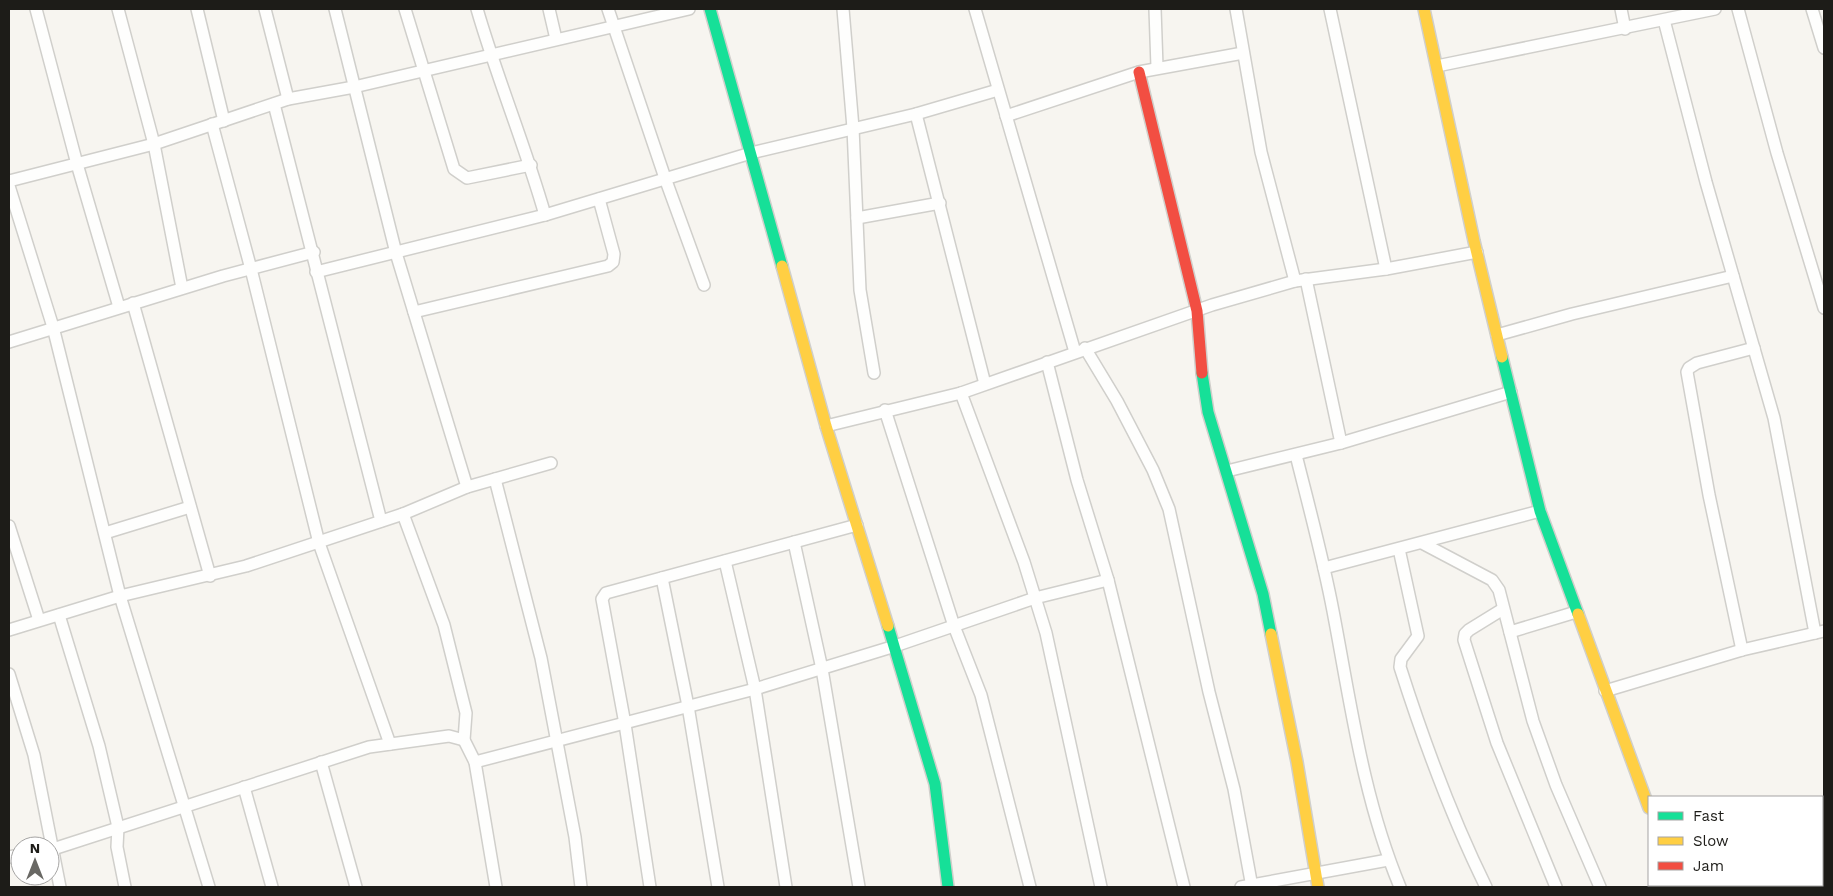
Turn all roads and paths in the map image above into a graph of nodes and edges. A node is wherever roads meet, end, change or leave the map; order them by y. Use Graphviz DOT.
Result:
graph roads {
  1 [pos="36,9"];
  2 [pos="118,9"];
  3 [pos="197,9"];
  4 [pos="265,9"];
  5 [pos="335,9"];
  6 [pos="405,9"];
  7 [pos="477,9"];
  8 [pos="549,9"];
  9 [pos="608,9"];
  10 [pos="689,9"];
  11 [pos="710,9"];
  12 [pos="843,9"];
  13 [pos="975,9"];
  14 [pos="1155,9"];
  15 [pos="1236,9"];
  16 [pos="1330,9"];
  17 [pos="1424,9"];
  18 [pos="1620,9"];
  19 [pos="1715,9"];
  20 [pos="1738,9"];
  21 [pos="1812,9"];
  22 [pos="1696,11"];
  23 [pos="1664,20"];
  24 [pos="612,26"];
  25 [pos="1625,29"];
  26 [pos="556,39"];
  27 [pos="1824,48"];
  28 [pos="1243,53"];
  29 [pos="490,55"];
  30 [pos="1437,66"];
  31 [pos="1157,67"];
  32 [pos="425,70"];
  33 [pos="1139,72"];
  34 [pos="354,87"];
  35 [pos="998,90"];
  36 [pos="288,99"];
  37 [pos="274,104"];
  38 [pos="916,114"];
  39 [pos="1006,116"];
  40 [pos="224,121"];
  41 [pos="212,124"];
  42 [pos="853,128"];
  43 [pos="154,144"];
  44 [pos="751,153"];
  45 [pos="76,164"];
  46 [pos="531,165"];
  47 [pos="665,178"];
  48 [pos="9,181"];
  49 [pos="9,186"];
  50 [pos="599,199"];
  51 [pos="940,203"];
  52 [pos="545,215"];
  53 [pos="857,218"];
  54 [pos="314,252"];
  55 [pos="1477,252"];
  56 [pos="396,253"];
  57 [pos="251,269"];
  58 [pos="1386,269"];
  59 [pos="316,272"];
  60 [pos="1733,276"];
  61 [pos="1301,280"];
  62 [pos="704,285"];
  63 [pos="182,288"];
  64 [pos="134,303"];
  65 [pos="119,307"];
  66 [pos="1824,308"];
  67 [pos="1197,311"];
  68 [pos="414,312"];
  69 [pos="53,327"];
  70 [pos="1497,335"];
  71 [pos="9,342"];
  72 [pos="1754,348"];
  73 [pos="1080,350"];
  74 [pos="1047,362"];
  75 [pos="874,373"];
  76 [pos="985,384"];
  77 [pos="961,392"];
  78 [pos="1511,392"];
  79 [pos="885,410"];
  80 [pos="826,426"];
  81 [pos="1341,443"];
  82 [pos="1296,455"];
  83 [pos="551,463"];
  84 [pos="1227,471"];
  85 [pos="495,479"];
  86 [pos="468,487"];
  87 [pos="190,507"];
  88 [pos="1540,511"];
  89 [pos="403,514"];
  90 [pos="381,521"];
  91 [pos="857,525"];
  92 [pos="9,526"];
  93 [pos="106,533"];
  94 [pos="794,542"];
  95 [pos="319,543"];
  96 [pos="1422,543"];
  97 [pos="1400,549"];
  98 [pos="725,561"];
  99 [pos="1324,568"];
  100 [pos="210,576"];
  101 [pos="662,578"];
  102 [pos="1108,580"];
  103 [pos="120,596"];
  104 [pos="1035,598"];
  105 [pos="1503,609"];
  106 [pos="1576,612"];
  107 [pos="59,614"];
  108 [pos="39,620"];
  109 [pos="954,626"];
  110 [pos="9,630"];
  111 [pos="1510,632"];
  112 [pos="1820,632"];
  113 [pos="895,646"];
  114 [pos="1742,650"];
  115 [pos="822,669"];
  116 [pos="9,674"];
  117 [pos="755,689"];
  118 [pos="1605,691"];
  119 [pos="688,706"];
  120 [pos="625,724"];
  121 [pos="464,740"];
  122 [pos="556,741"];
  123 [pos="390,744"];
  124 [pos="321,762"];
  125 [pos="475,762"];
  126 [pos="244,788"];
  127 [pos="1648,805"];
  128 [pos="184,807"];
  129 [pos="1823,824"];
  130 [pos="118,827"];
  131 [pos="1824,830"];
  132 [pos="49,836"];
  133 [pos="60,847"];
  134 [pos="1388,860"];
  135 [pos="1315,873"];
  136 [pos="125,887"];
  137 [pos="209,887"];
  138 [pos="272,887"];
  139 [pos="356,887"];
  140 [pos="496,887"];
  141 [pos="581,887"];
  142 [pos="650,887"];
  143 [pos="718,887"];
  144 [pos="786,887"];
  145 [pos="859,887"];
  146 [pos="948,887"];
  147 [pos="1030,887"];
  148 [pos="1101,887"];
  149 [pos="1184,887"];
  150 [pos="1248,887"];
  151 [pos="1318,887"];
  152 [pos="1400,887"];
  153 [pos="1486,887"];
  154 [pos="1556,887"];
  155 [pos="1600,887"];
  1 -- 45 [label="street"];
  2 -- 43 [label="street"];
  3 -- 40 [label="street"];
  4 -- 36 [label="street"];
  5 -- 34 [label="street"];
  6 -- 32 [label="street"];
  7 -- 29 [label="street"];
  8 -- 26 [label="street"];
  9 -- 24 [label="street"];
  10 -- 24 [label="street"];
  11 -- 44 [label="street"];
  12 -- 42 [label="street"];
  13 -- 35 [label="street"];
  14 -- 31 [label="street"];
  15 -- 28 [label="street"];
  16 -- 58 [label="street"];
  17 -- 30 [label="street"];
  18 -- 25 [label="street"];
  19 -- 22 [label="street"];
  20 -- 66 [label="street"];
  21 -- 27 [label="street"];
  22 -- 23 [label="street"];
  23 -- 25 [label="street"];
  23 -- 60 [label="street"];
  24 -- 26 [label="street"];
  24 -- 47 [label="street"];
  25 -- 30 [label="street"];
  26 -- 29 [label="street"];
  28 -- 31 [label="street"];
  28 -- 61 [label="street"];
  29 -- 32 [label="street"];
  29 -- 46 [label="street"];
  30 -- 55 [label="street"];
  31 -- 33 [label="street"];
  32 -- 34 [label="street"];
  32 -- 46 [label="street"];
  33 -- 39 [label="street"];
  33 -- 67 [label="street"];
  34 -- 36 [label="street"];
  34 -- 56 [label="street"];
  35 -- 38 [label="street"];
  35 -- 39 [label="street"];
  36 -- 37 [label="street"];
  37 -- 40 [label="street"];
  37 -- 54 [label="street"];
  38 -- 42 [label="street"];
  38 -- 51 [label="street"];
  39 -- 73 [label="street"];
  40 -- 41 [label="street"];
  41 -- 43 [label="street"];
  41 -- 57 [label="street"];
  42 -- 44 [label="street"];
  42 -- 53 [label="street"];
  43 -- 45 [label="street"];
  43 -- 63 [label="street"];
  44 -- 47 [label="street"];
  44 -- 80 [label="street"];
  45 -- 48 [label="street"];
  45 -- 65 [label="street"];
  46 -- 52 [label="street"];
  47 -- 50 [label="street"];
  47 -- 62 [label="street"];
  49 -- 69 [label="street"];
  50 -- 52 [label="street"];
  50 -- 68 [label="street"];
  51 -- 53 [label="street"];
  51 -- 76 [label="street"];
  52 -- 56 [label="street"];
  53 -- 75 [label="street"];
  54 -- 57 [label="street"];
  54 -- 59 [label="street"];
  55 -- 58 [label="street"];
  55 -- 70 [label="street"];
  56 -- 59 [label="street"];
  56 -- 68 [label="street"];
  57 -- 63 [label="street"];
  57 -- 95 [label="street"];
  58 -- 61 [label="street"];
  59 -- 90 [label="street"];
  60 -- 70 [label="street"];
  60 -- 72 [label="street"];
  61 -- 67 [label="street"];
  61 -- 81 [label="street"];
  63 -- 64 [label="street"];
  64 -- 65 [label="street"];
  64 -- 87 [label="street"];
  65 -- 69 [label="street"];
  67 -- 73 [label="street"];
  67 -- 84 [label="street"];
  68 -- 86 [label="street"];
  69 -- 71 [label="street"];
  69 -- 93 [label="street"];
  70 -- 78 [label="street"];
  72 -- 112 [label="street"];
  72 -- 114 [label="street"];
  73 -- 74 [label="street"];
  73 -- 150 [label="street"];
  74 -- 76 [label="street"];
  74 -- 102 [label="street"];
  76 -- 77 [label="street"];
  77 -- 79 [label="street"];
  77 -- 104 [label="street"];
  78 -- 81 [label="street"];
  78 -- 88 [label="street"];
  79 -- 80 [label="street"];
  79 -- 109 [label="street"];
  80 -- 91 [label="street"];
  81 -- 82 [label="street"];
  82 -- 84 [label="street"];
  82 -- 99 [label="street"];
  83 -- 85 [label="street"];
  84 -- 135 [label="street"];
  85 -- 86 [label="street"];
  85 -- 122 [label="street"];
  86 -- 89 [label="street"];
  87 -- 93 [label="street"];
  87 -- 100 [label="street"];
  88 -- 96 [label="street"];
  88 -- 106 [label="street"];
  89 -- 90 [label="street"];
  89 -- 121 [label="street"];
  90 -- 95 [label="street"];
  91 -- 94 [label="street"];
  91 -- 113 [label="street"];
  92 -- 108 [label="street"];
  93 -- 103 [label="street"];
  94 -- 98 [label="street"];
  94 -- 115 [label="street"];
  95 -- 100 [label="street"];
  95 -- 123 [label="street"];
  96 -- 97 [label="street"];
  96 -- 105 [label="street"];
  97 -- 99 [label="street"];
  97 -- 153 [label="street"];
  98 -- 101 [label="street"];
  98 -- 117 [label="street"];
  99 -- 134 [label="street"];
  100 -- 103 [label="street"];
  101 -- 119 [label="street"];
  101 -- 120 [label="street"];
  102 -- 104 [label="street"];
  102 -- 149 [label="street"];
  103 -- 107 [label="street"];
  103 -- 128 [label="street"];
  104 -- 109 [label="street"];
  104 -- 148 [label="street"];
  105 -- 111 [label="street"];
  105 -- 154 [label="street"];
  106 -- 111 [label="street"];
  106 -- 118 [label="street"];
  107 -- 108 [label="street"];
  107 -- 130 [label="street"];
  108 -- 110 [label="street"];
  109 -- 113 [label="street"];
  109 -- 147 [label="street"];
  111 -- 155 [label="street"];
  112 -- 114 [label="street"];
  113 -- 115 [label="street"];
  113 -- 146 [label="street"];
  114 -- 118 [label="street"];
  115 -- 117 [label="street"];
  115 -- 145 [label="street"];
  116 -- 132 [label="street"];
  117 -- 119 [label="street"];
  117 -- 144 [label="street"];
  118 -- 127 [label="street"];
  119 -- 120 [label="street"];
  119 -- 143 [label="street"];
  120 -- 122 [label="street"];
  120 -- 142 [label="street"];
  121 -- 123 [label="street"];
  121 -- 125 [label="street"];
  122 -- 125 [label="street"];
  122 -- 141 [label="street"];
  123 -- 124 [label="street"];
  124 -- 126 [label="street"];
  124 -- 139 [label="street"];
  125 -- 140 [label="street"];
  126 -- 128 [label="street"];
  126 -- 138 [label="street"];
  128 -- 130 [label="street"];
  128 -- 137 [label="street"];
  129 -- 131 [label="street"];
  130 -- 133 [label="street"];
  130 -- 136 [label="street"];
  134 -- 135 [label="street"];
  134 -- 152 [label="street"];
  135 -- 150 [label="street"];
  135 -- 151 [label="street"];
}
